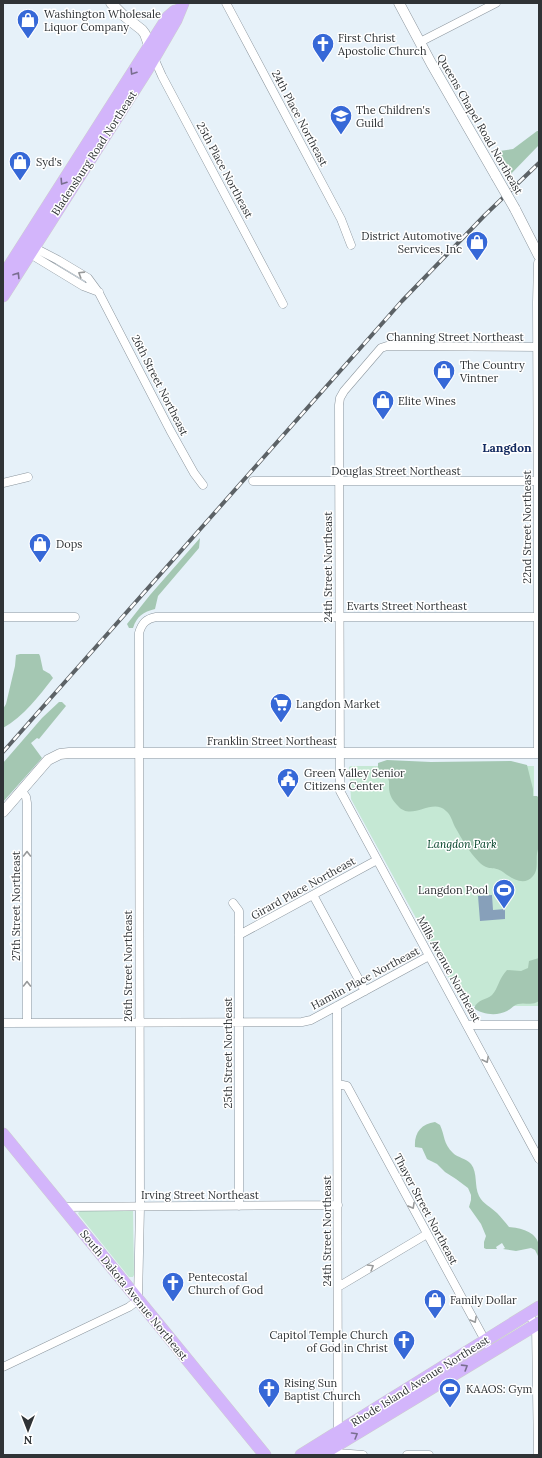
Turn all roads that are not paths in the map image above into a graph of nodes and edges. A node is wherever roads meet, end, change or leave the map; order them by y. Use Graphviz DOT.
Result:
graph roads {
  1 [pos="111,3"];
  2 [pos="226,3"];
  3 [pos="399,3"];
  4 [pos="496,3"];
  5 [pos="181,5"];
  6 [pos="420,42"];
  7 [pos="150,46"];
  8 [pos="154,58"];
  9 [pos="84,159"];
  10 [pos="351,245"];
  11 [pos="27,248"];
  12 [pos="538,260"];
  13 [pos="3,276"];
  14 [pos="3,296"];
  15 [pos="538,301"];
  16 [pos="283,304"];
  17 [pos="538,347"];
  18 [pos="374,356"];
  19 [pos="28,477"];
  20 [pos="253,482"];
  21 [pos="339,482"];
  22 [pos="538,482"];
  23 [pos="3,483"];
  24 [pos="203,485"];
  25 [pos="3,617"];
  26 [pos="74,617"];
  27 [pos="340,617"];
  28 [pos="538,617"];
  29 [pos="139,633"];
  30 [pos="139,753"];
  31 [pos="340,753"];
  32 [pos="538,753"];
  33 [pos="22,791"];
  34 [pos="340,791"];
  35 [pos="3,812"];
  36 [pos="377,860"];
  37 [pos="313,895"];
  38 [pos="233,903"];
  39 [pos="239,935"];
  40 [pos="429,956"];
  41 [pos="365,991"];
  42 [pos="337,1006"];
  43 [pos="3,1023"];
  44 [pos="27,1023"];
  45 [pos="139,1023"];
  46 [pos="239,1023"];
  47 [pos="468,1025"];
  48 [pos="539,1025"];
  49 [pos="338,1084"];
  50 [pos="4,1136"];
  51 [pos="539,1159"];
  52 [pos="338,1205"];
  53 [pos="140,1206"];
  54 [pos="239,1206"];
  55 [pos="62,1207"];
  56 [pos="427,1234"];
  57 [pos="338,1287"];
  58 [pos="138,1300"];
  59 [pos="539,1307"];
  60 [pos="528,1314"];
  61 [pos="537,1324"];
  62 [pos="484,1340"];
  63 [pos="491,1351"];
  64 [pos="3,1367"];
  65 [pos="338,1432"];
  66 [pos="338,1451"];
  67 [pos="265,1455"];
  68 [pos="301,1455"];
  69 [pos="321,1455"];
  70 [pos="363,1455"];
  71 [pos="407,1455"];
  72 [pos="429,1455"];
  73 [pos="538,1455"];
  1 -- 7 [label="street, 25th Place Northeast"];
  2 -- 10 [label="street, 24th Place Northeast"];
  3 -- 6 [label="street, Queens Chapel Road Northeast"];
  4 -- 6 [label="street"];
  5 -- 7 [label="main road, Bladensburg Road Northeast"];
  5 -- 8 [label="main road, Bladensburg Road Northeast"];
  6 -- 12 [label="street, Queens Chapel Road Northeast, bridge"];
  7 -- 8 [label="street, 25th Place Northeast"];
  7 -- 9 [label="main road, Bladensburg Road Northeast, one-way"];
  8 -- 9 [label="main road, Bladensburg Road Northeast"];
  8 -- 16 [label="street, 25th Place Northeast"];
  9 -- 11 [label="main road, Bladensburg Road Northeast"];
  11 -- 13 [label="main road, Bladensburg Road Northeast"];
  14 -- 11 [label="main road, Bladensburg Road Northeast, one-way"];
  11 -- 24 [label="street, 26th Street Northeast"];
  12 -- 15 [label="street, 22nd Street Northeast"];
  15 -- 17 [label="street, 22nd Street Northeast"];
  17 -- 18 [label="street, Channing Street Northeast"];
  17 -- 22 [label="street, 22nd Street Northeast"];
  18 -- 21 [label="street, 24th Street Northeast"];
  19 -- 23 [label="street"];
  20 -- 21 [label="street, Douglas Street Northeast"];
  21 -- 22 [label="street, Douglas Street Northeast"];
  21 -- 27 [label="street, 24th Street Northeast"];
  22 -- 28 [label="street, 22nd Street Northeast"];
  25 -- 26 [label="street"];
  27 -- 28 [label="street, Evarts Street Northeast"];
  27 -- 29 [label="street, Evarts Street Northeast"];
  27 -- 31 [label="street, 24th Street Northeast"];
  28 -- 32 [label="street, 22nd Street Northeast"];
  29 -- 30 [label="street, 26th Street Northeast"];
  30 -- 31 [label="street, Franklin Street Northeast"];
  30 -- 33 [label="street, Franklin Street Northeast"];
  30 -- 45 [label="street, 26th Street Northeast"];
  31 -- 32 [label="street, Franklin Street Northeast"];
  31 -- 34 [label="street, 24th Street Northeast"];
  33 -- 35 [label="street, Franklin Street Northeast"];
  44 -- 33 [label="street, 27th Street Northeast, one-way"];
  34 -- 36 [label="street, Mills Avenue Northeast"];
  36 -- 37 [label="street, Girard Place Northeast"];
  36 -- 40 [label="street, Mills Avenue Northeast"];
  37 -- 39 [label="street, Girard Place Northeast"];
  37 -- 41 [label="street"];
  38 -- 39 [label="street, 25th Street Northeast"];
  39 -- 46 [label="street, 25th Street Northeast"];
  40 -- 41 [label="street, Hamlin Place Northeast"];
  40 -- 47 [label="street, Mills Avenue Northeast"];
  41 -- 42 [label="street, Hamlin Place Northeast"];
  42 -- 46 [label="street, Hamlin Place Northeast"];
  42 -- 49 [label="street, 24th Street Northeast"];
  43 -- 44 [label="street, Hamlin Place Northeast"];
  44 -- 45 [label="street, Hamlin Place Northeast"];
  45 -- 46 [label="street, Hamlin Place Northeast"];
  45 -- 53 [label="street, 26th Street Northeast"];
  46 -- 54 [label="street, 25th Street Northeast"];
  47 -- 48 [label="street"];
  47 -- 51 [label="street, Mills Avenue Northeast, one-way"];
  49 -- 52 [label="street, 24th Street Northeast"];
  49 -- 56 [label="street, Thayer Street Northeast, one-way"];
  50 -- 55 [label="main road, South Dakota Avenue Northeast"];
  52 -- 54 [label="street, Irving Street Northeast"];
  52 -- 57 [label="street, 24th Street Northeast"];
  53 -- 54 [label="street, Irving Street Northeast"];
  53 -- 55 [label="street, Irving Street Northeast"];
  53 -- 58 [label="street, 26th Street Northeast"];
  55 -- 58 [label="main road, South Dakota Avenue Northeast"];
  57 -- 56 [label="street, one-way"];
  56 -- 62 [label="street, Thayer Street Northeast, one-way"];
  57 -- 65 [label="street, 24th Street Northeast"];
  58 -- 64 [label="street"];
  58 -- 67 [label="main road, South Dakota Avenue Northeast"];
  59 -- 60 [label="main road, Rhode Island Avenue Northeast"];
  60 -- 61 [label="street"];
  60 -- 62 [label="main road, Rhode Island Avenue Northeast"];
  61 -- 63 [label="main road, Rhode Island Avenue Northeast"];
  61 -- 73 [label="street"];
  62 -- 63 [label="street, Thayer Street Northeast"];
  62 -- 65 [label="main road, Rhode Island Avenue Northeast"];
  66 -- 63 [label="main road, Rhode Island Avenue Northeast, one-way"];
  65 -- 66 [label="street, 24th Street Northeast"];
  65 -- 68 [label="main road, Rhode Island Avenue Northeast"];
  66 -- 69 [label="main road, Rhode Island Avenue Northeast"];
  66 -- 70 [label="street"];
  71 -- 72 [label="street"];
}
